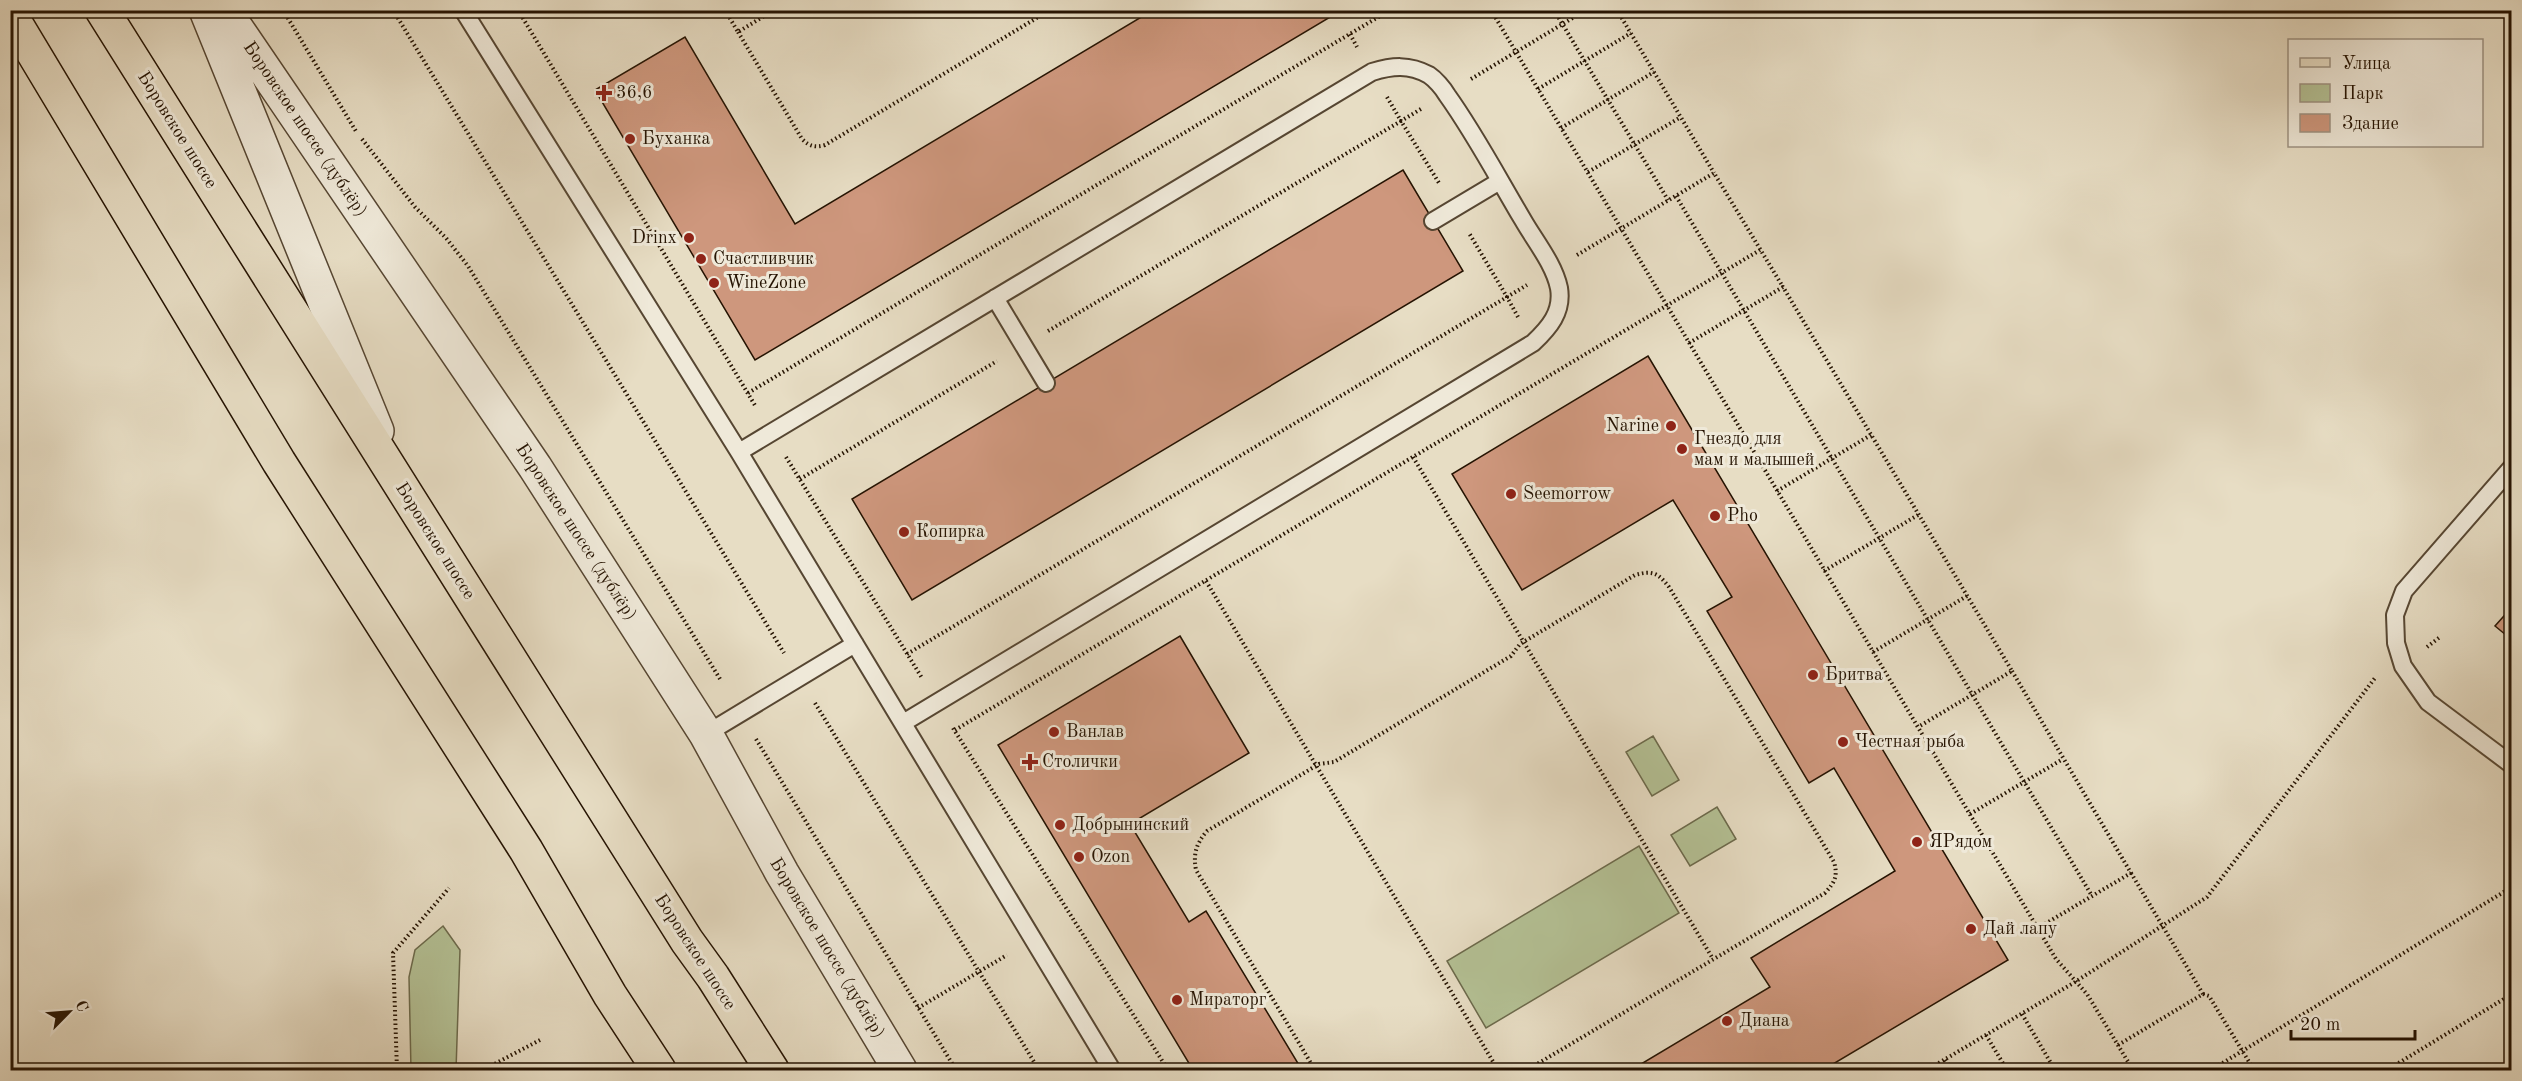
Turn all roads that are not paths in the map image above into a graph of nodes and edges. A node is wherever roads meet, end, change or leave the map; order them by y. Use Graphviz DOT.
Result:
graph roads {
  1 [pos="102,10"];
  2 [pos="206,10"];
  3 [pos="224,10"];
  4 [pos="463,10"];
  5 [pos="10,14"];
  6 [pos="1500,181"];
  7 [pos="1433,221"];
  8 [pos="995,298"];
  9 [pos="1046,383"];
  10 [pos="739,452"];
  11 [pos="2511,467"];
  12 [pos="396,480"];
  13 [pos="855,644"];
  14 [pos="903,723"];
  15 [pos="706,734"];
  16 [pos="2511,765"];
  17 [pos="659,1071"];
  18 [pos="772,1071"];
  19 [pos="900,1071"];
  20 [pos="1112,1071"];
  1 -- 12 [label="main road, Боровское шоссе"];
  2 -- 12 [label="street"];
  3 -- 15 [label="street, Боровское шоссе (дублёр)"];
  4 -- 10 [label="lane"];
  5 -- 17 [label="main road"];
  6 -- 7 [label="lane"];
  6 -- 8 [label="lane"];
  6 -- 14 [label="lane"];
  8 -- 9 [label="lane"];
  8 -- 10 [label="lane"];
  10 -- 13 [label="lane"];
  11 -- 16 [label="lane"];
  12 -- 18 [label="main road, Боровское шоссе"];
  13 -- 14 [label="lane"];
  13 -- 15 [label="lane"];
  14 -- 20 [label="lane"];
  15 -- 19 [label="street, Боровское шоссе (дублёр)"];
}
